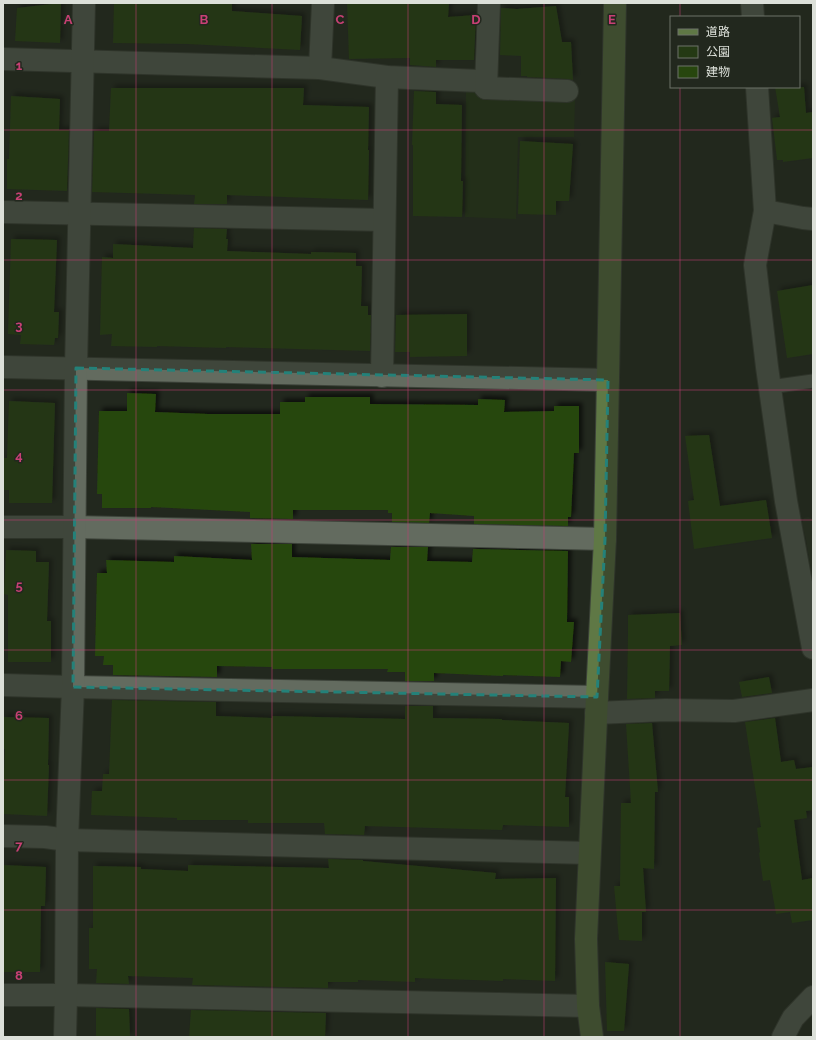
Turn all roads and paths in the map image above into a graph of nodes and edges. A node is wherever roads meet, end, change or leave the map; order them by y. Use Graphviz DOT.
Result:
graph roads {
  1 [pos="84,3"];
  2 [pos="322,3"];
  3 [pos="489,3"];
  4 [pos="615,3"];
  5 [pos="752,3"];
  6 [pos="753,16"];
  7 [pos="3,60"];
  8 [pos="82,61"];
  9 [pos="320,68"];
  10 [pos="387,77"];
  11 [pos="486,88"];
  12 [pos="757,88"];
  13 [pos="567,91"];
  14 [pos="765,211"];
  15 [pos="3,212"];
  16 [pos="79,214"];
  17 [pos="813,219"];
  18 [pos="384,220"];
  19 [pos="3,367"];
  20 [pos="76,368"];
  21 [pos="382,376"];
  22 [pos="608,380"];
  23 [pos="813,381"];
  24 [pos="770,387"];
  25 [pos="3,527"];
  26 [pos="74,527"];
  27 [pos="606,539"];
  28 [pos="813,648"];
  29 [pos="3,684"];
  30 [pos="73,687"];
  31 [pos="813,700"];
  32 [pos="596,705"];
  33 [pos="3,836"];
  34 [pos="67,840"];
  35 [pos="590,853"];
  36 [pos="3,995"];
  37 [pos="66,995"];
  38 [pos="813,997"];
  39 [pos="588,1006"];
  40 [pos="65,1037"];
  41 [pos="592,1037"];
  42 [pos="783,1037"];
  1 -- 8 [label="street"];
  2 -- 9 [label="street"];
  3 -- 11 [label="street"];
  4 -- 22 [label="street"];
  5 -- 6 [label="street"];
  7 -- 8 [label="street"];
  8 -- 9 [label="street"];
  8 -- 16 [label="street"];
  9 -- 10 [label="street"];
  10 -- 11 [label="street"];
  10 -- 18 [label="street"];
  11 -- 13 [label="street"];
  12 -- 14 [label="street"];
  14 -- 17 [label="street"];
  14 -- 24 [label="street"];
  15 -- 16 [label="street"];
  16 -- 18 [label="street"];
  16 -- 20 [label="street"];
  18 -- 21 [label="street"];
  19 -- 20 [label="street"];
  20 -- 21 [label="street"];
  20 -- 26 [label="street"];
  21 -- 22 [label="street"];
  22 -- 27 [label="street"];
  23 -- 24 [label="lane"];
  24 -- 28 [label="street"];
  25 -- 26 [label="street"];
  26 -- 27 [label="street"];
  26 -- 30 [label="street"];
  27 -- 32 [label="street"];
  29 -- 30 [label="street"];
  30 -- 32 [label="street"];
  30 -- 34 [label="street"];
  31 -- 32 [label="street"];
  32 -- 35 [label="street"];
  33 -- 34 [label="street"];
  34 -- 35 [label="street"];
  34 -- 37 [label="street"];
  35 -- 39 [label="street"];
  36 -- 37 [label="street"];
  37 -- 39 [label="street"];
  37 -- 40 [label="street"];
  38 -- 42 [label="street"];
  39 -- 41 [label="street"];
}
